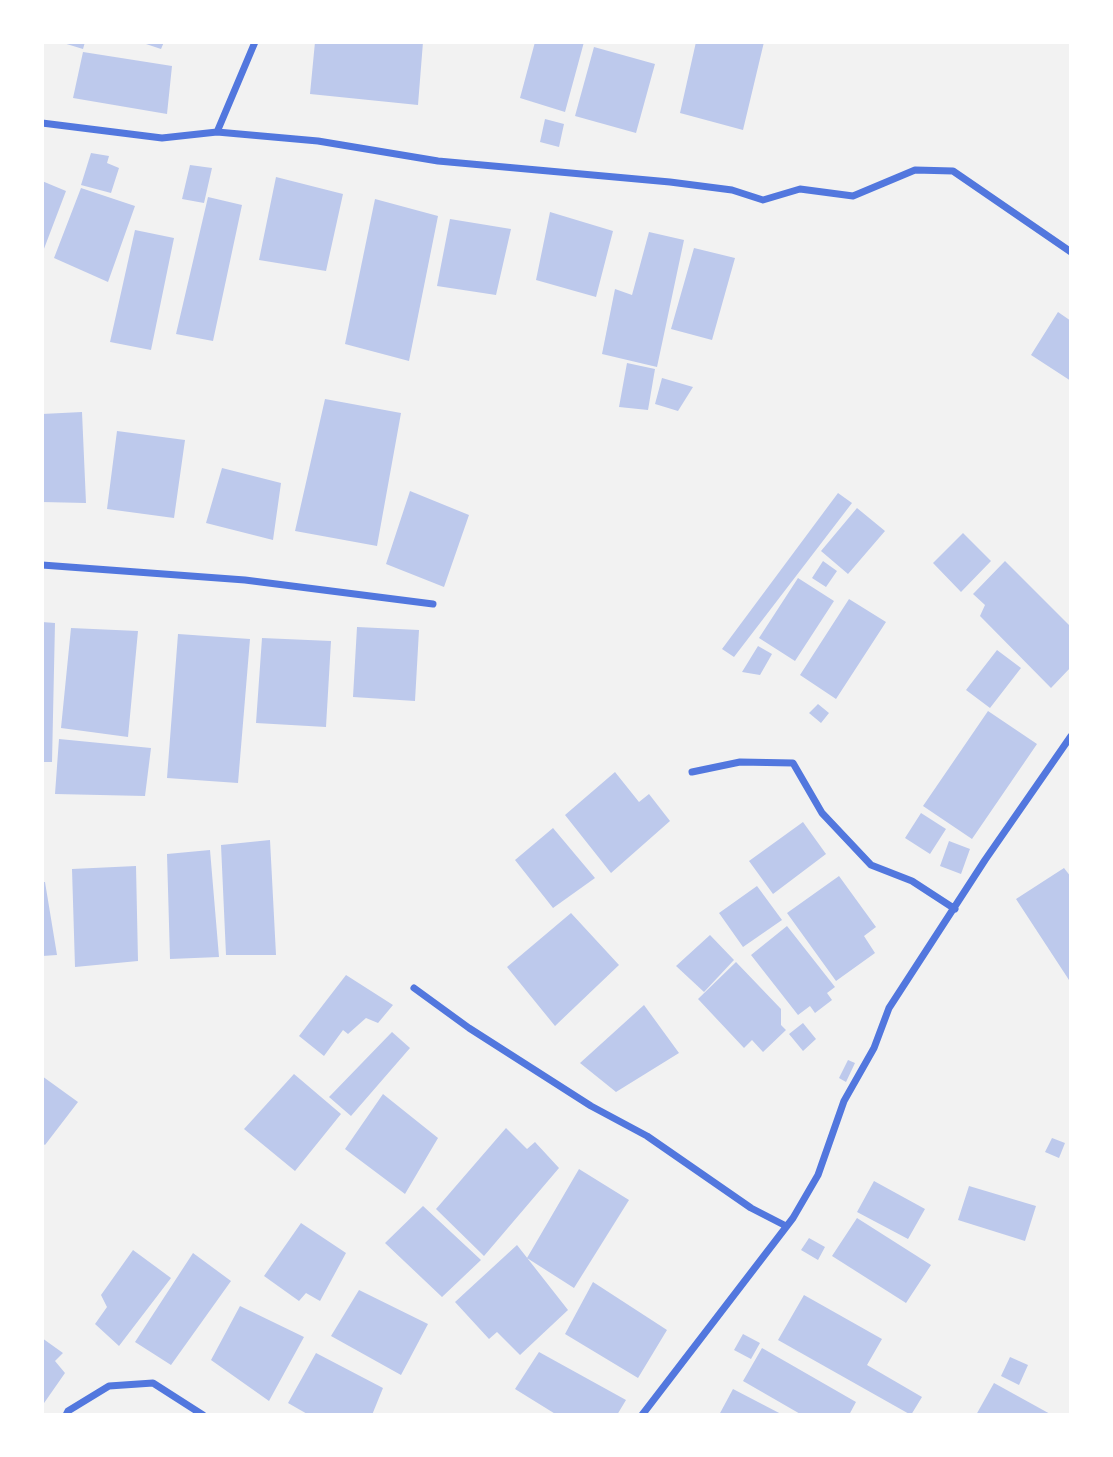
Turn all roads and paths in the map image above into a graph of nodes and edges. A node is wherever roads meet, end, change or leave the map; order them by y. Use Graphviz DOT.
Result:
graph roads {
  1 [pos="255,42"];
  2 [pos="42,123"];
  3 [pos="217,132"];
  4 [pos="1071,252"];
  5 [pos="42,565"];
  6 [pos="433,604"];
  7 [pos="1071,736"];
  8 [pos="692,772"];
  9 [pos="955,909"];
  10 [pos="414,988"];
  11 [pos="786,1226"];
  12 [pos="66,1415"];
  13 [pos="203,1415"];
  14 [pos="642,1415"];
  1 -- 3 [label="street"];
  2 -- 3 [label="street"];
  3 -- 4 [label="street"];
  5 -- 6 [label="street"];
  7 -- 9 [label="street"];
  8 -- 9 [label="street"];
  9 -- 11 [label="street"];
  10 -- 11 [label="street"];
  11 -- 14 [label="street"];
  12 -- 13 [label="street"];
}
